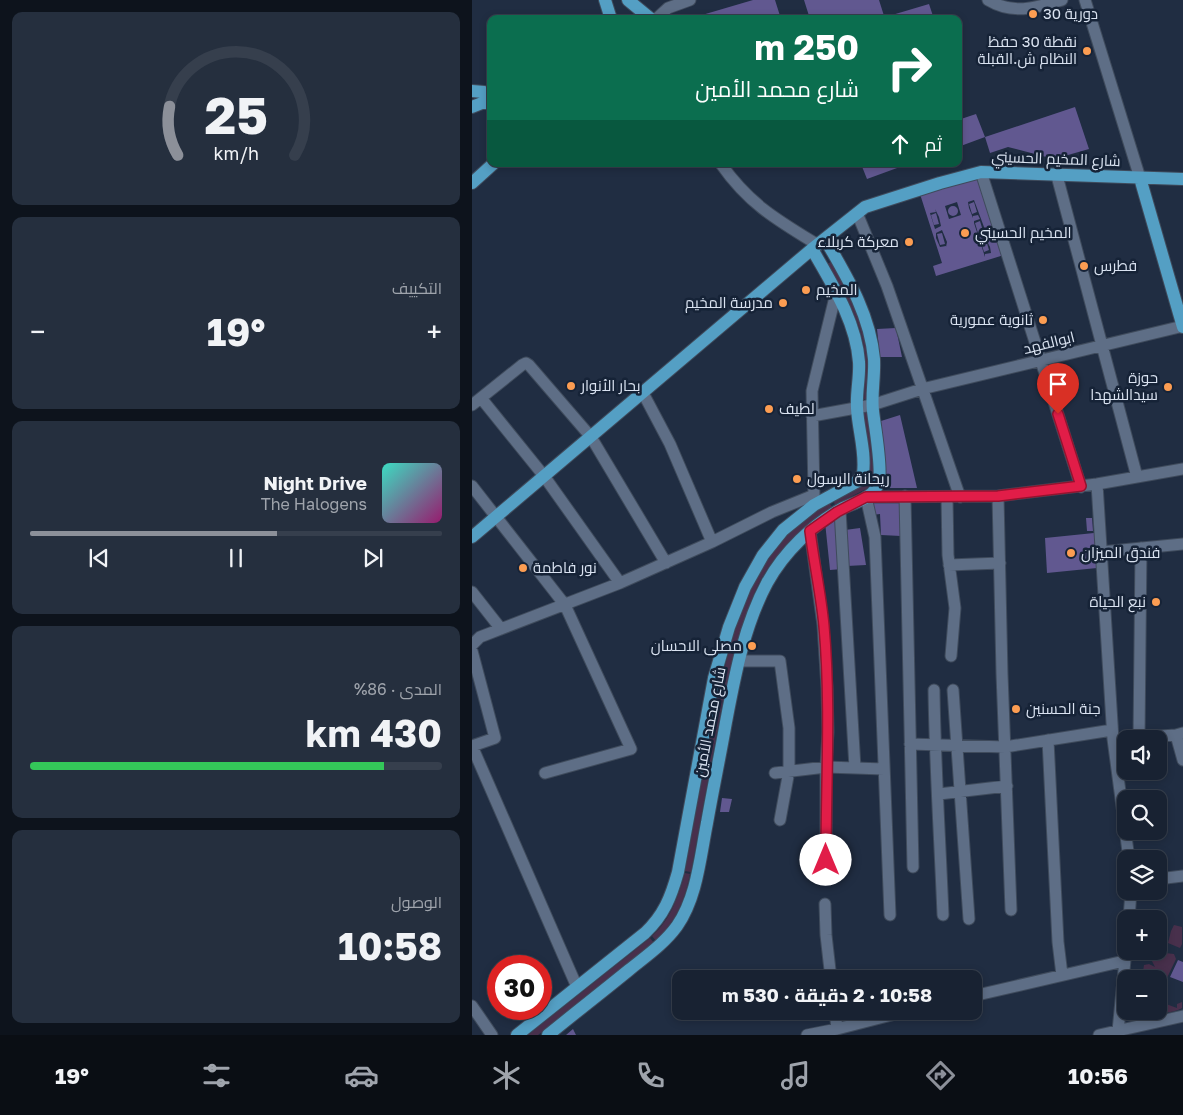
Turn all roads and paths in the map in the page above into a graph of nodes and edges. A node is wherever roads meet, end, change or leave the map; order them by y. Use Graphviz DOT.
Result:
graph roads {
  1 [pos="628,0"];
  2 [pos="690,0"];
  3 [pos="988,0"];
  4 [pos="1062,0"];
  5 [pos="1085,0"];
  6 [pos="646,15"];
  7 [pos="660,15"];
  8 [pos="472,91"];
  9 [pos="487,96"];
  10 [pos="487,102"];
  11 [pos="472,107"];
  12 [pos="490,167"];
  13 [pos="723,167"];
  14 [pos="981,172"];
  15 [pos="1057,176"];
  16 [pos="1140,178"];
  17 [pos="1182,179"];
  18 [pos="472,183"];
  19 [pos="857,213"];
  20 [pos="818,244"];
  21 [pos="836,293"];
  22 [pos="1182,326"];
  23 [pos="1102,345"];
  24 [pos="1041,361"];
  25 [pos="922,390"];
  26 [pos="643,393"];
  27 [pos="477,401"];
  28 [pos="872,405"];
  29 [pos="857,407"];
  30 [pos="812,416"];
  31 [pos="591,437"];
  32 [pos="1182,469"];
  33 [pos="544,476"];
  34 [pos="1137,477"];
  35 [pos="1097,484"];
  36 [pos="472,486"];
  37 [pos="1081,486"];
  38 [pos="905,496"];
  39 [pos="998,496"];
  40 [pos="866,497"];
  41 [pos="947,497"];
  42 [pos="960,497"];
  43 [pos="814,500"];
  44 [pos="840,510"];
  45 [pos="497,516"];
  46 [pos="810,531"];
  47 [pos="472,537"];
  48 [pos="712,542"];
  49 [pos="1182,544"];
  50 [pos="1141,548"];
  51 [pos="1101,552"];
  52 [pos="1000,562"];
  53 [pos="666,563"];
  54 [pos="949,565"];
  55 [pos="620,583"];
  56 [pos="472,592"];
  57 [pos="565,605"];
  58 [pos="500,629"];
  59 [pos="472,645"];
  60 [pos="472,650"];
  61 [pos="952,656"];
  62 [pos="739,661"];
  63 [pos="934,690"];
  64 [pos="953,690"];
  65 [pos="1139,730"];
  66 [pos="1179,734"];
  67 [pos="1113,735"];
  68 [pos="1117,735"];
  69 [pos="1048,740"];
  70 [pos="910,744"];
  71 [pos="935,745"];
  72 [pos="472,746"];
  73 [pos="957,746"];
  74 [pos="1005,747"];
  75 [pos="1182,760"];
  76 [pos="826,767"];
  77 [pos="855,768"];
  78 [pos="884,769"];
  79 [pos="789,771"];
  80 [pos="775,773"];
  81 [pos="545,774"];
  82 [pos="1007,786"];
  83 [pos="959,792"];
  84 [pos="939,794"];
  85 [pos="780,820"];
  86 [pos="1128,850"];
  87 [pos="913,866"];
  88 [pos="1182,876"];
  89 [pos="826,878"];
  90 [pos="1167,878"];
  91 [pos="825,904"];
  92 [pos="1011,910"];
  93 [pos="890,915"];
  94 [pos="943,915"];
  95 [pos="969,918"];
  96 [pos="1117,958"];
  97 [pos="1125,960"];
  98 [pos="830,970"];
  99 [pos="1062,976"];
  100 [pos="577,988"];
  101 [pos="982,994"];
  102 [pos="472,1006"];
  103 [pos="1182,1016"];
  104 [pos="836,1020"];
  105 [pos="872,1020"];
  106 [pos="837,1029"];
  107 [pos="1118,1031"];
  108 [pos="492,1035"];
  109 [pos="517,1035"];
  110 [pos="548,1035"];
  111 [pos="807,1035"];
  112 [pos="1099,1035"];
  1 -- 6 [label="main road"];
  2 -- 7 [label="street"];
  3 -- 4 [label="street"];
  5 -- 16 [label="street"];
  8 -- 9 [label="main road"];
  10 -- 11 [label="main road"];
  12 -- 18 [label="main road"];
  13 -- 20 [label="street"];
  14 -- 15 [label="main road, شارع المخيم الحسيني"];
  14 -- 19 [label="main road, شارع المخيم الحسيني"];
  14 -- 24 [label="street"];
  15 -- 16 [label="main road, شارع المخيم الحسيني"];
  15 -- 23 [label="street"];
  16 -- 17 [label="main road, شارع المخيم الحسيني"];
  16 -- 22 [label="main road"];
  19 -- 20 [label="main road, شارع المخيم الحسيني"];
  19 -- 25 [label="street"];
  20 -- 21 [label="main road, شارع محمد الأمين"];
  20 -- 26 [label="main road, شارع المخيم الحسيني"];
  20 -- 28 [label="main road, شارع محمد الأمين"];
  21 -- 29 [label="main road, شارع محمد الأمين"];
  21 -- 30 [label="street"];
  22 -- 23 [label="street, ابوالفهد"];
  23 -- 24 [label="street, ابوالفهد"];
  23 -- 34 [label="street"];
  24 -- 25 [label="street, ابوالفهد"];
  24 -- 37 [label="street"];
  25 -- 28 [label="street, ابوالفهد"];
  25 -- 42 [label="street"];
  26 -- 31 [label="main road, شارع المخيم الحسيني"];
  26 -- 48 [label="street"];
  27 -- 31 [label="street"];
  27 -- 33 [label="street"];
  28 -- 29 [label="street"];
  28 -- 40 [label="main road, شارع محمد الأمين"];
  29 -- 30 [label="street"];
  29 -- 43 [label="main road, شارع محمد الأمين"];
  30 -- 43 [label="street"];
  31 -- 33 [label="main road, شارع المخيم الحسيني"];
  31 -- 53 [label="street"];
  32 -- 34 [label="street"];
  33 -- 45 [label="main road, شارع المخيم الحسيني"];
  33 -- 55 [label="street"];
  34 -- 35 [label="street"];
  35 -- 37 [label="street"];
  35 -- 51 [label="street"];
  36 -- 45 [label="street"];
  37 -- 39 [label="street"];
  38 -- 40 [label="street"];
  38 -- 41 [label="street"];
  38 -- 70 [label="street"];
  39 -- 42 [label="street"];
  39 -- 52 [label="street"];
  40 -- 44 [label="main road, شارع محمد الأمين"];
  40 -- 78 [label="street"];
  41 -- 42 [label="street"];
  41 -- 54 [label="street"];
  43 -- 48 [label="street"];
  43 -- 100 [label="main road, شارع محمد الأمين"];
  44 -- 46 [label="main road, شارع محمد الأمين"];
  44 -- 77 [label="street"];
  45 -- 47 [label="main road, شارع المخيم الحسيني"];
  45 -- 57 [label="street"];
  46 -- 62 [label="main road, شارع محمد الأمين"];
  46 -- 76 [label="street"];
  48 -- 53 [label="street"];
  49 -- 50 [label="street"];
  50 -- 51 [label="street"];
  50 -- 65 [label="street"];
  51 -- 67 [label="street"];
  52 -- 54 [label="street"];
  52 -- 74 [label="street"];
  53 -- 55 [label="street"];
  54 -- 61 [label="street"];
  55 -- 57 [label="street"];
  56 -- 58 [label="street"];
  57 -- 58 [label="street"];
  57 -- 81 [label="street"];
  58 -- 59 [label="street"];
  60 -- 72 [label="street"];
  62 -- 79 [label="street"];
  62 -- 110 [label="main road, شارع محمد الأمين"];
  63 -- 71 [label="street"];
  64 -- 73 [label="street"];
  66 -- 75 [label="street"];
  67 -- 68 [label="street"];
  67 -- 69 [label="street"];
  67 -- 86 [label="street"];
  69 -- 74 [label="street"];
  69 -- 99 [label="street"];
  70 -- 71 [label="street"];
  70 -- 87 [label="street"];
  71 -- 73 [label="street"];
  71 -- 84 [label="street"];
  72 -- 100 [label="street"];
  73 -- 74 [label="street"];
  73 -- 83 [label="street"];
  74 -- 82 [label="street"];
  76 -- 77 [label="street"];
  76 -- 79 [label="street"];
  76 -- 89 [label="street"];
  77 -- 78 [label="street"];
  78 -- 93 [label="street"];
  79 -- 80 [label="street"];
  79 -- 85 [label="street"];
  82 -- 83 [label="street"];
  82 -- 92 [label="street"];
  83 -- 84 [label="street"];
  83 -- 95 [label="street"];
  84 -- 94 [label="street"];
  88 -- 90 [label="street"];
  91 -- 98 [label="street"];
  96 -- 99 [label="street"];
  97 -- 107 [label="street"];
  99 -- 101 [label="street"];
  100 -- 109 [label="main road, شارع محمد الأمين"];
  102 -- 108 [label="street"];
  103 -- 107 [label="street"];
  104 -- 106 [label="street"];
  105 -- 106 [label="street"];
  106 -- 111 [label="street"];
  107 -- 112 [label="street"];
}
